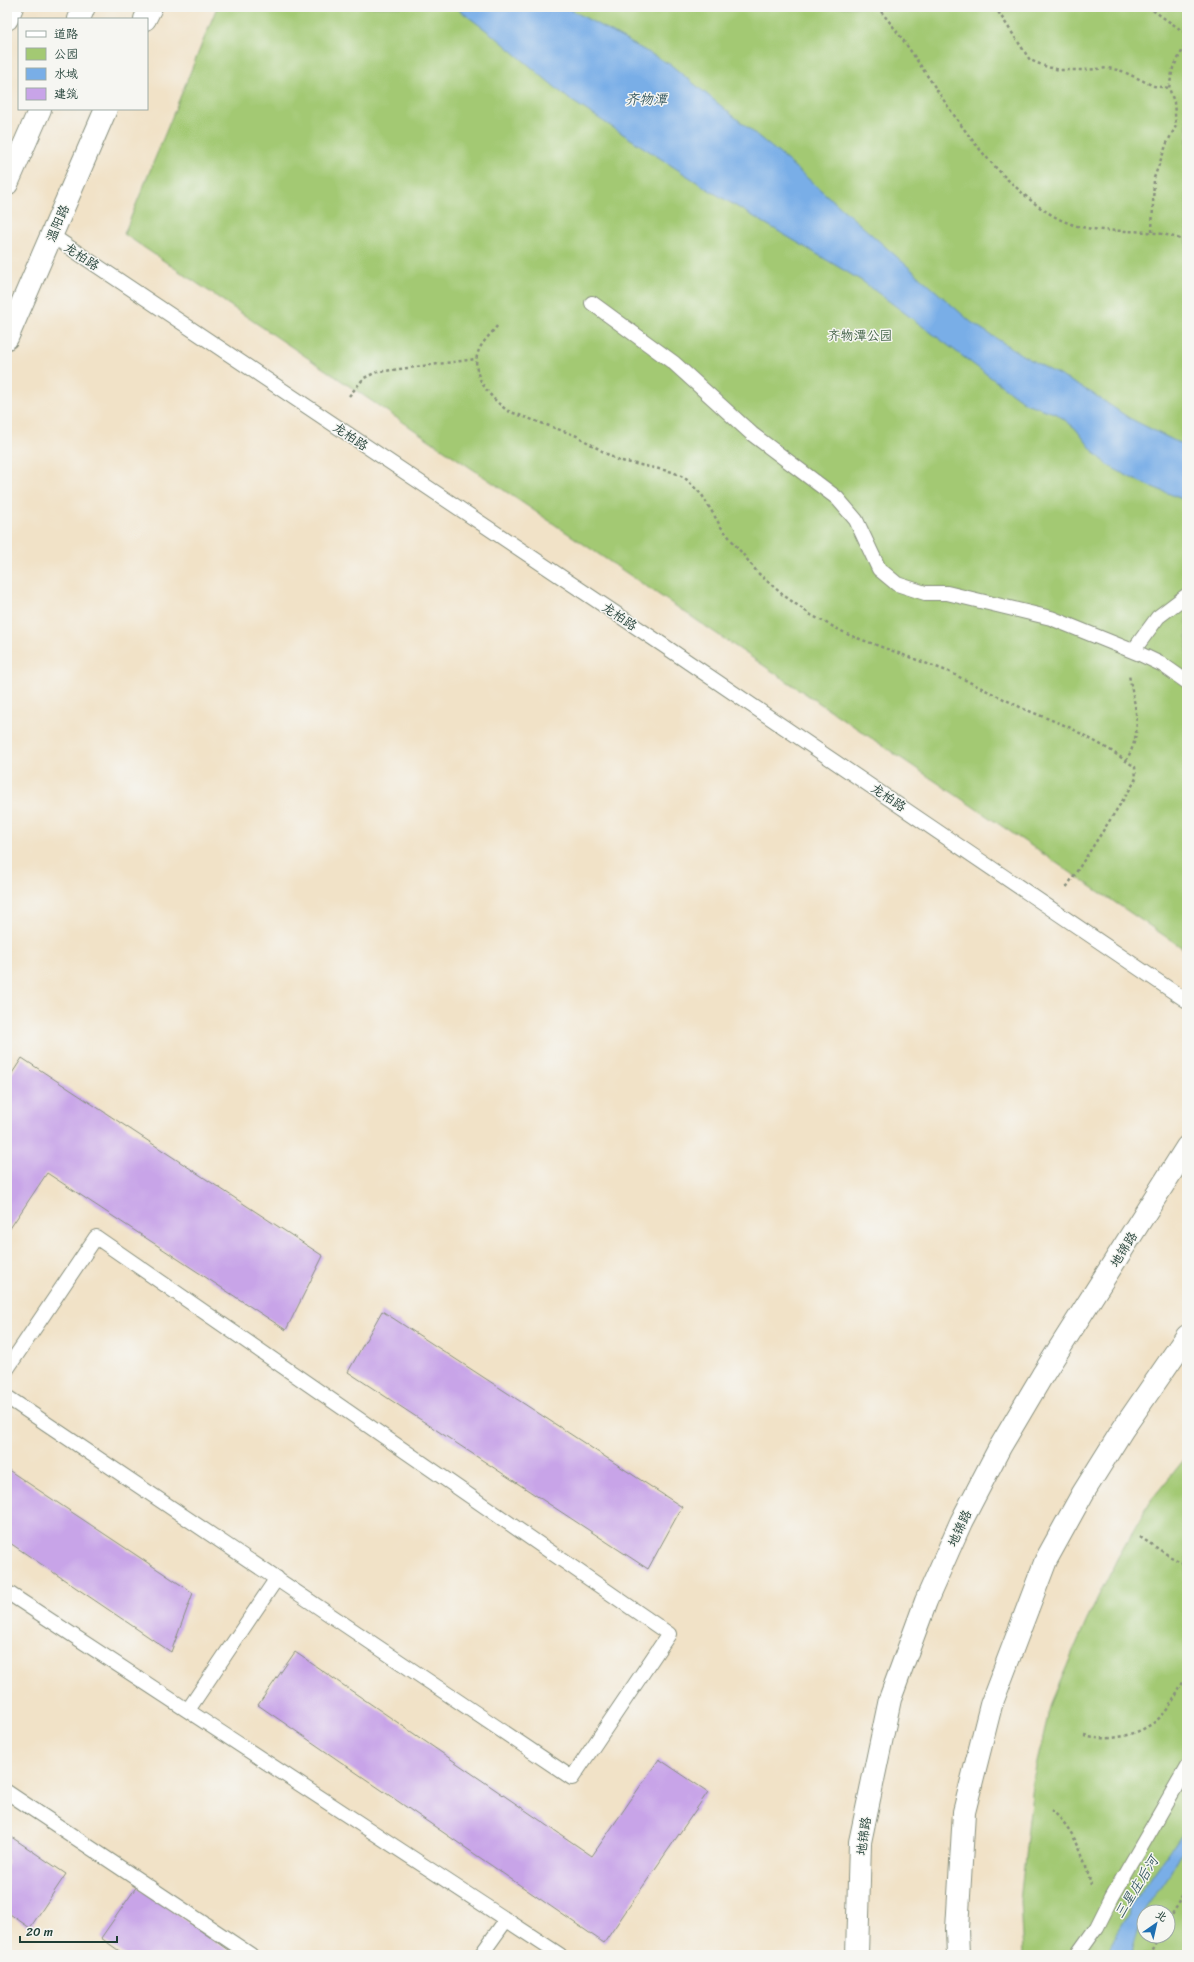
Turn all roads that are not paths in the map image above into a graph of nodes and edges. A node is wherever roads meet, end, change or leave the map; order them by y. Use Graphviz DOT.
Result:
graph roads {
  1 [pos="12,7"];
  2 [pos="84,7"];
  3 [pos="151,7"];
  4 [pos="79,18"];
  5 [pos="146,18"];
  6 [pos="7,20"];
  7 [pos="40,110"];
  8 [pos="106,110"];
  9 [pos="7,184"];
  10 [pos="51,235"];
  11 [pos="592,303"];
  12 [pos="7,338"];
  13 [pos="1187,595"];
  14 [pos="1133,651"];
  15 [pos="1187,682"];
  16 [pos="1187,1000"];
  17 [pos="1187,1148"];
  18 [pos="1187,1336"];
  19 [pos="7,1369"];
  20 [pos="7,1397"];
  21 [pos="276,1578"];
  22 [pos="7,1592"];
  23 [pos="188,1710"];
  24 [pos="1187,1767"];
  25 [pos="7,1792"];
  26 [pos="506,1920"];
  27 [pos="250,1955"];
  28 [pos="481,1955"];
  29 [pos="560,1955"];
  30 [pos="857,1955"];
  31 [pos="958,1955"];
  32 [pos="1077,1955"];
  1 -- 6 [label="street"];
  2 -- 4 [label="street"];
  3 -- 5 [label="street"];
  7 -- 9 [label="street"];
  8 -- 10 [label="street, 温阳路"];
  10 -- 12 [label="street, 温阳路"];
  10 -- 16 [label="lane, 龙柏路"];
  11 -- 14 [label="lane"];
  13 -- 14 [label="lane"];
  14 -- 15 [label="lane"];
  17 -- 30 [label="street, 地锦路"];
  18 -- 31 [label="street"];
  19 -- 21 [label="lane"];
  20 -- 21 [label="lane"];
  21 -- 23 [label="lane"];
  22 -- 23 [label="lane"];
  23 -- 26 [label="lane"];
  24 -- 32 [label="lane"];
  25 -- 27 [label="lane"];
  26 -- 28 [label="lane"];
  26 -- 29 [label="lane"];
}
